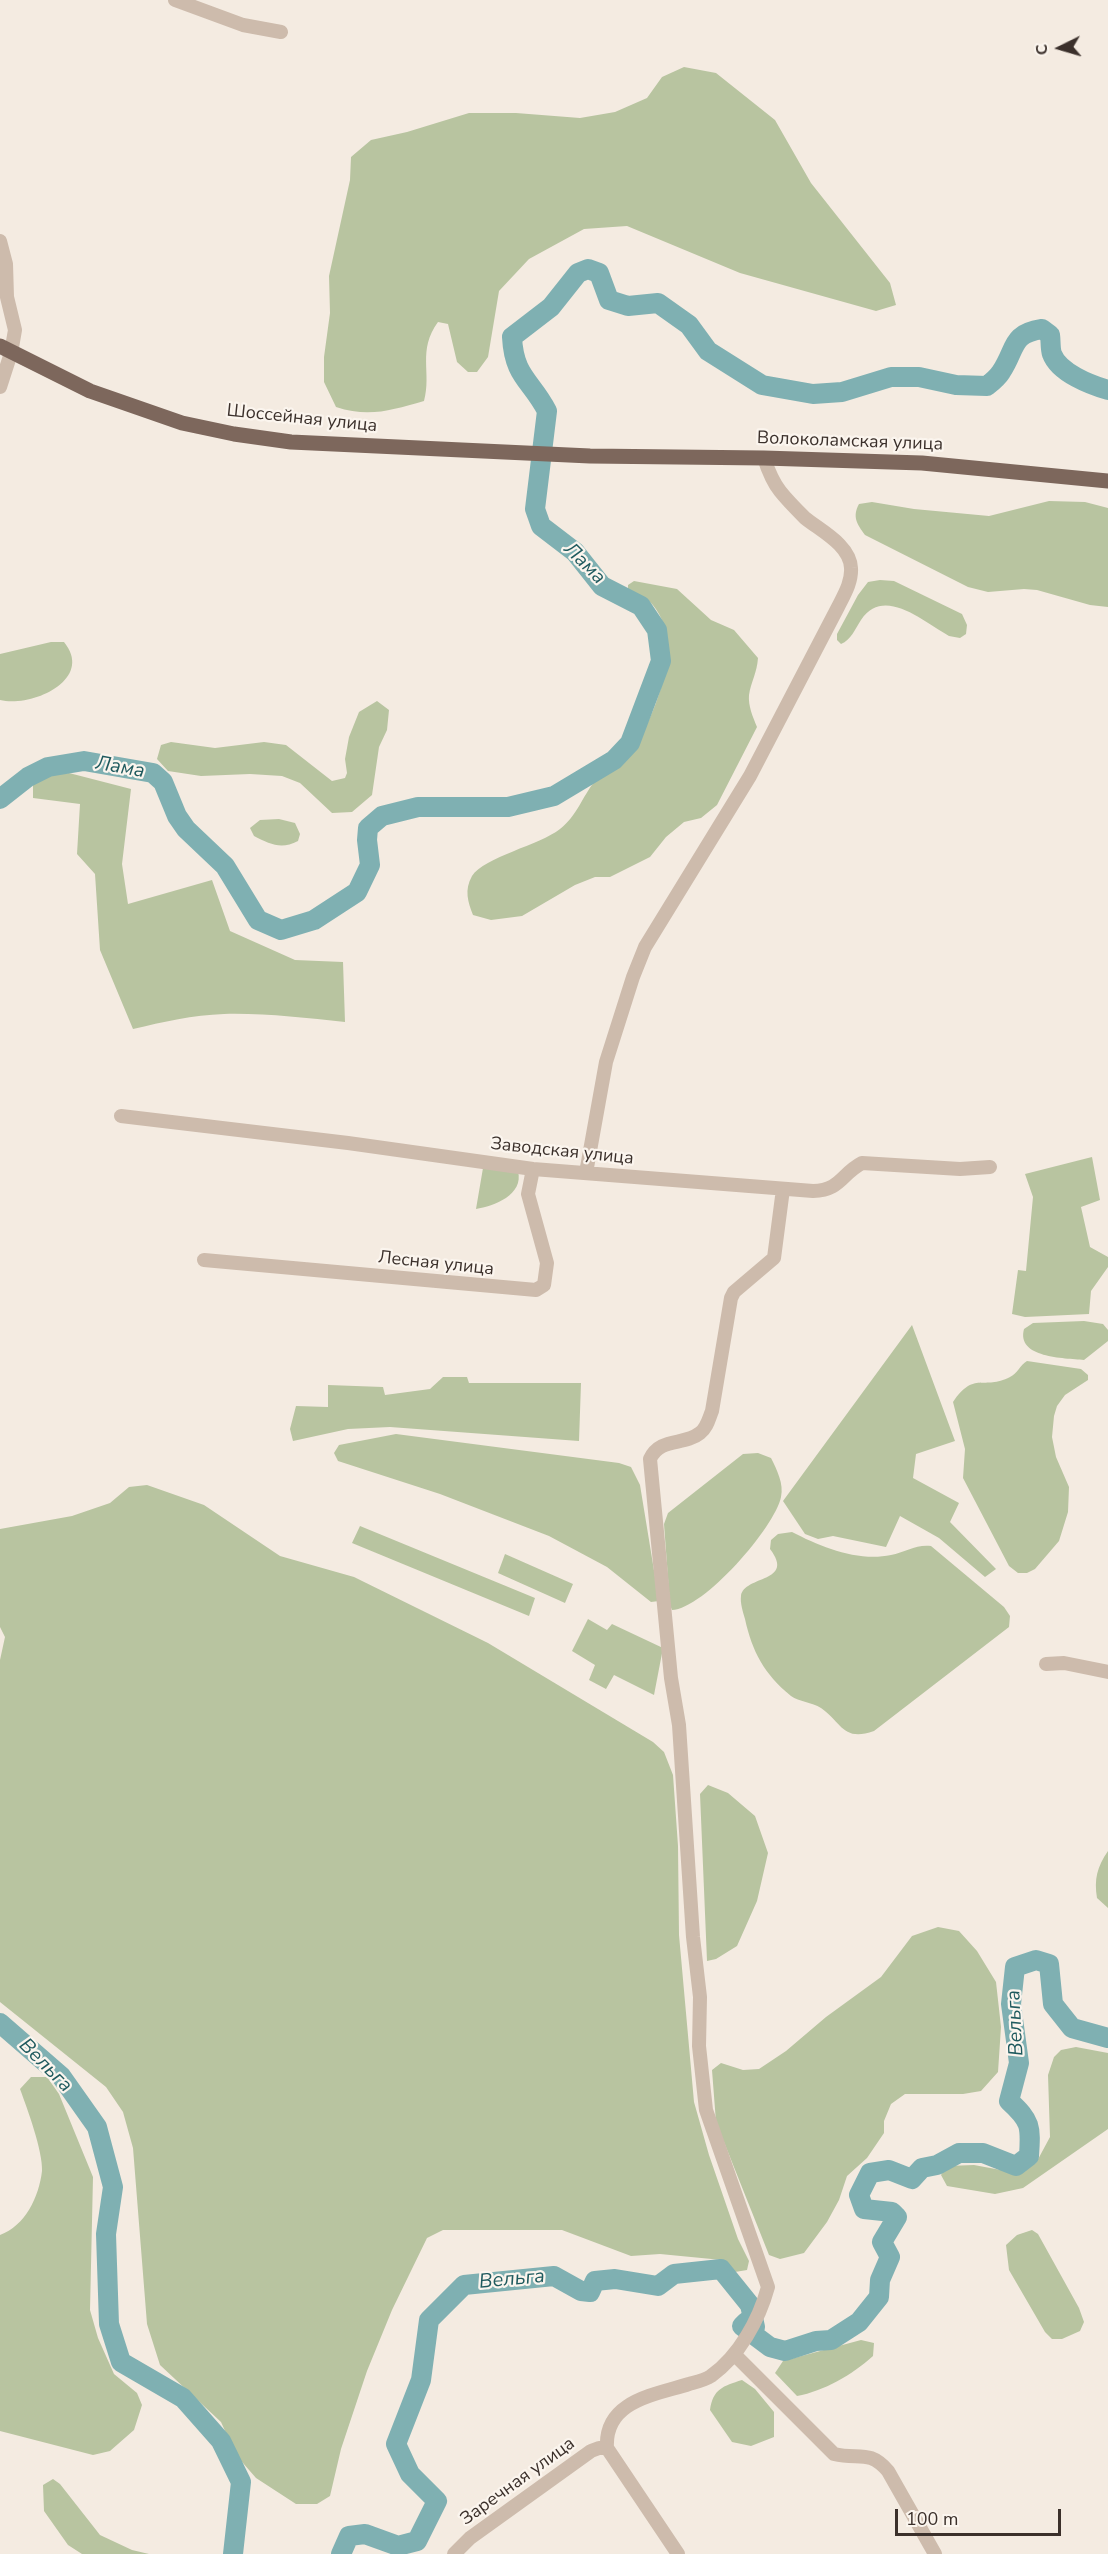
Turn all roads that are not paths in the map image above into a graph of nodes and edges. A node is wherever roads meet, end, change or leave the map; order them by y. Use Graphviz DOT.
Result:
graph roads {
  1 [pos="175,0"];
  2 [pos="281,32"];
  3 [pos="0,241"];
  4 [pos="6,350"];
  5 [pos="0,387"];
  6 [pos="590,456"];
  7 [pos="764,458"];
  8 [pos="1108,481"];
  9 [pos="121,1116"];
  10 [pos="990,1167"];
  11 [pos="533,1169"];
  12 [pos="586,1173"];
  13 [pos="783,1189"];
  14 [pos="204,1260"];
  15 [pos="1046,1664"];
  16 [pos="1108,1672"];
  17 [pos="734,2354"];
  18 [pos="607,2448"];
  19 [pos="454,2554"];
  20 [pos="678,2554"];
  21 [pos="935,2554"];
  1 -- 2 [label="street"];
  3 -- 4 [label="street"];
  4 -- 5 [label="street"];
  4 -- 6 [label="main road, Шоссейная улица"];
  6 -- 7 [label="main road, Волоколамская улица"];
  7 -- 8 [label="main road, Волоколамская улица"];
  7 -- 12 [label="street"];
  9 -- 11 [label="street, Заводская улица"];
  10 -- 13 [label="street, Заводская улица"];
  11 -- 12 [label="street, Заводская улица"];
  11 -- 14 [label="street, Лесная улица"];
  12 -- 13 [label="street, Заводская улица"];
  13 -- 17 [label="street"];
  15 -- 16 [label="street"];
  17 -- 18 [label="street"];
  17 -- 21 [label="street"];
  18 -- 19 [label="street, Заречная улица"];
  18 -- 20 [label="street"];
}
